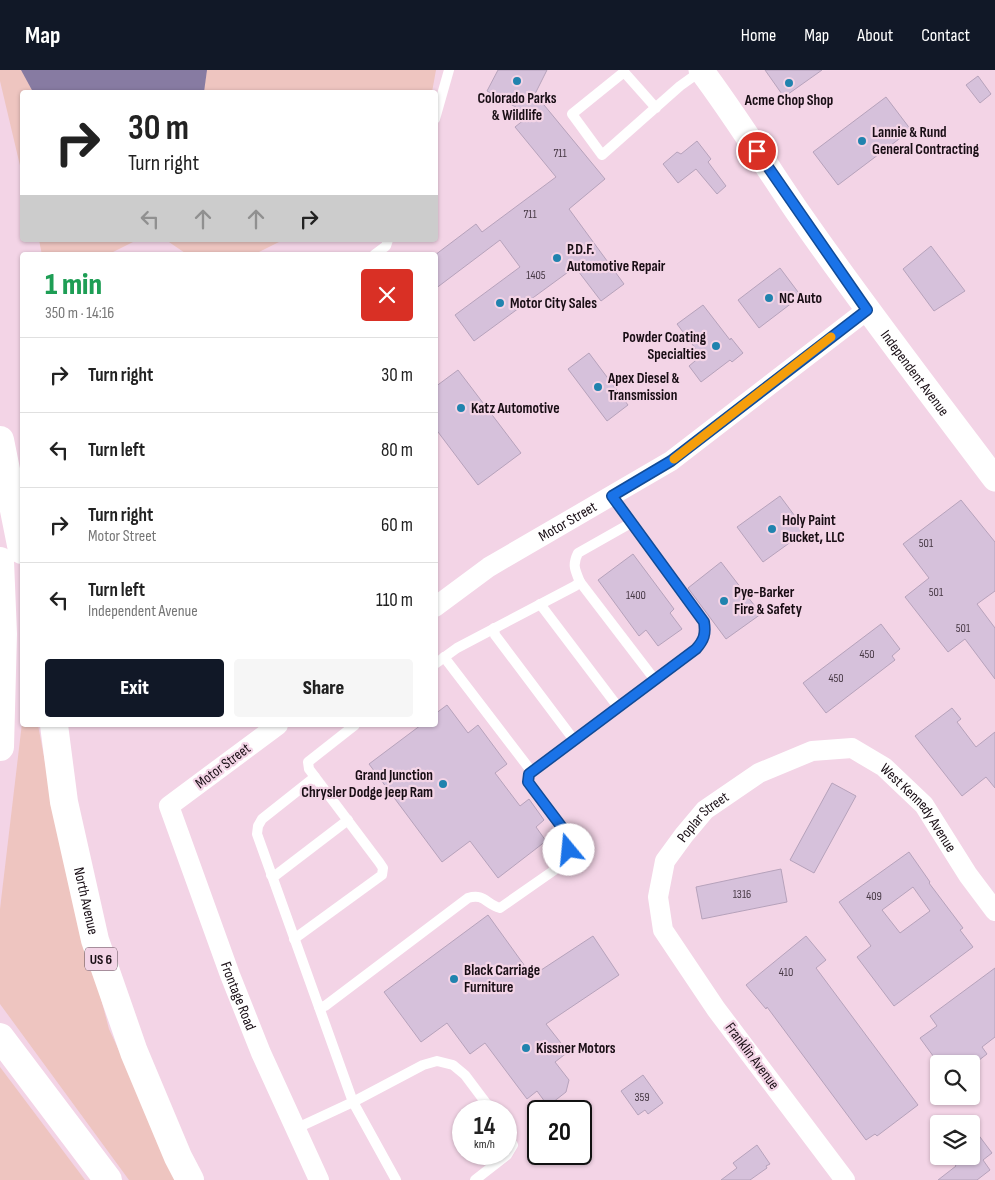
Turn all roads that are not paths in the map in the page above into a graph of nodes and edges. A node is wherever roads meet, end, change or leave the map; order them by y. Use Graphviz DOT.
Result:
graph roads {
  1 [pos="449,70"];
  2 [pos="701,70"];
  3 [pos="656,108"];
  4 [pos="438,109"];
  5 [pos="387,242"];
  6 [pos="378,252"];
  7 [pos="867,310"];
  8 [pos="0,440"];
  9 [pos="995,479"];
  10 [pos="612,496"];
  11 [pos="631,523"];
  12 [pos="20,540"];
  13 [pos="0,561"];
  14 [pos="580,582"];
  15 [pos="540,604"];
  16 [pos="438,605"];
  17 [pos="494,628"];
  18 [pos="444,657"];
  19 [pos="438,662"];
  20 [pos="655,680"];
  21 [pos="618,707"];
  22 [pos="54,727"];
  23 [pos="275,727"];
  24 [pos="352,727"];
  25 [pos="574,740"];
  26 [pos="0,747"];
  27 [pos="812,751"];
  28 [pos="532,772"];
  29 [pos="315,777"];
  30 [pos="169,806"];
  31 [pos="348,820"];
  32 [pos="271,875"];
  33 [pos="995,911"];
  34 [pos="663,930"];
  35 [pos="294,939"];
  36 [pos="319,1007"];
  37 [pos="0,1037"];
  38 [pos="484,1100"];
  39 [pos="353,1102"];
  40 [pos="295,1129"];
  41 [pos="494,1165"];
  42 [pos="108,1180"];
  43 [pos="190,1180"];
  44 [pos="319,1180"];
  45 [pos="396,1180"];
  46 [pos="475,1180"];
  47 [pos="845,1180"];
  1 -- 4 [label="lane"];
  2 -- 3 [label="lane"];
  2 -- 7 [label="street, Independent Avenue"];
  3 -- 3 [label="lane"];
  5 -- 6 [label="lane"];
  7 -- 9 [label="street, Independent Avenue"];
  7 -- 10 [label="street, Motor Street"];
  8 -- 12 [label="main road"];
  10 -- 11 [label="lane"];
  10 -- 16 [label="street, Motor Street"];
  11 -- 14 [label="lane"];
  11 -- 20 [label="lane"];
  13 -- 26 [label="main road"];
  14 -- 15 [label="lane"];
  14 -- 20 [label="lane"];
  15 -- 17 [label="lane"];
  15 -- 21 [label="lane"];
  17 -- 18 [label="lane"];
  17 -- 25 [label="lane"];
  18 -- 19 [label="lane"];
  18 -- 28 [label="lane"];
  20 -- 21 [label="lane"];
  21 -- 25 [label="lane"];
  22 -- 43 [label="main road, North Avenue / US 6"];
  23 -- 30 [label="street, Motor Street"];
  24 -- 29 [label="lane"];
  25 -- 28 [label="lane"];
  27 -- 33 [label="street, West Kennedy Avenue"];
  27 -- 34 [label="street, Poplar Street"];
  28 -- 36 [label="lane"];
  29 -- 31 [label="lane"];
  29 -- 32 [label="lane"];
  30 -- 40 [label="street, Frontage Road"];
  31 -- 32 [label="lane"];
  31 -- 35 [label="lane"];
  32 -- 35 [label="lane"];
  34 -- 47 [label="street, Franklin Avenue"];
  35 -- 36 [label="lane"];
  36 -- 39 [label="lane"];
  37 -- 42 [label="main road"];
  38 -- 39 [label="lane"];
  39 -- 40 [label="lane"];
  39 -- 45 [label="lane"];
  40 -- 44 [label="street, Frontage Road"];
  41 -- 46 [label="lane"];
}
